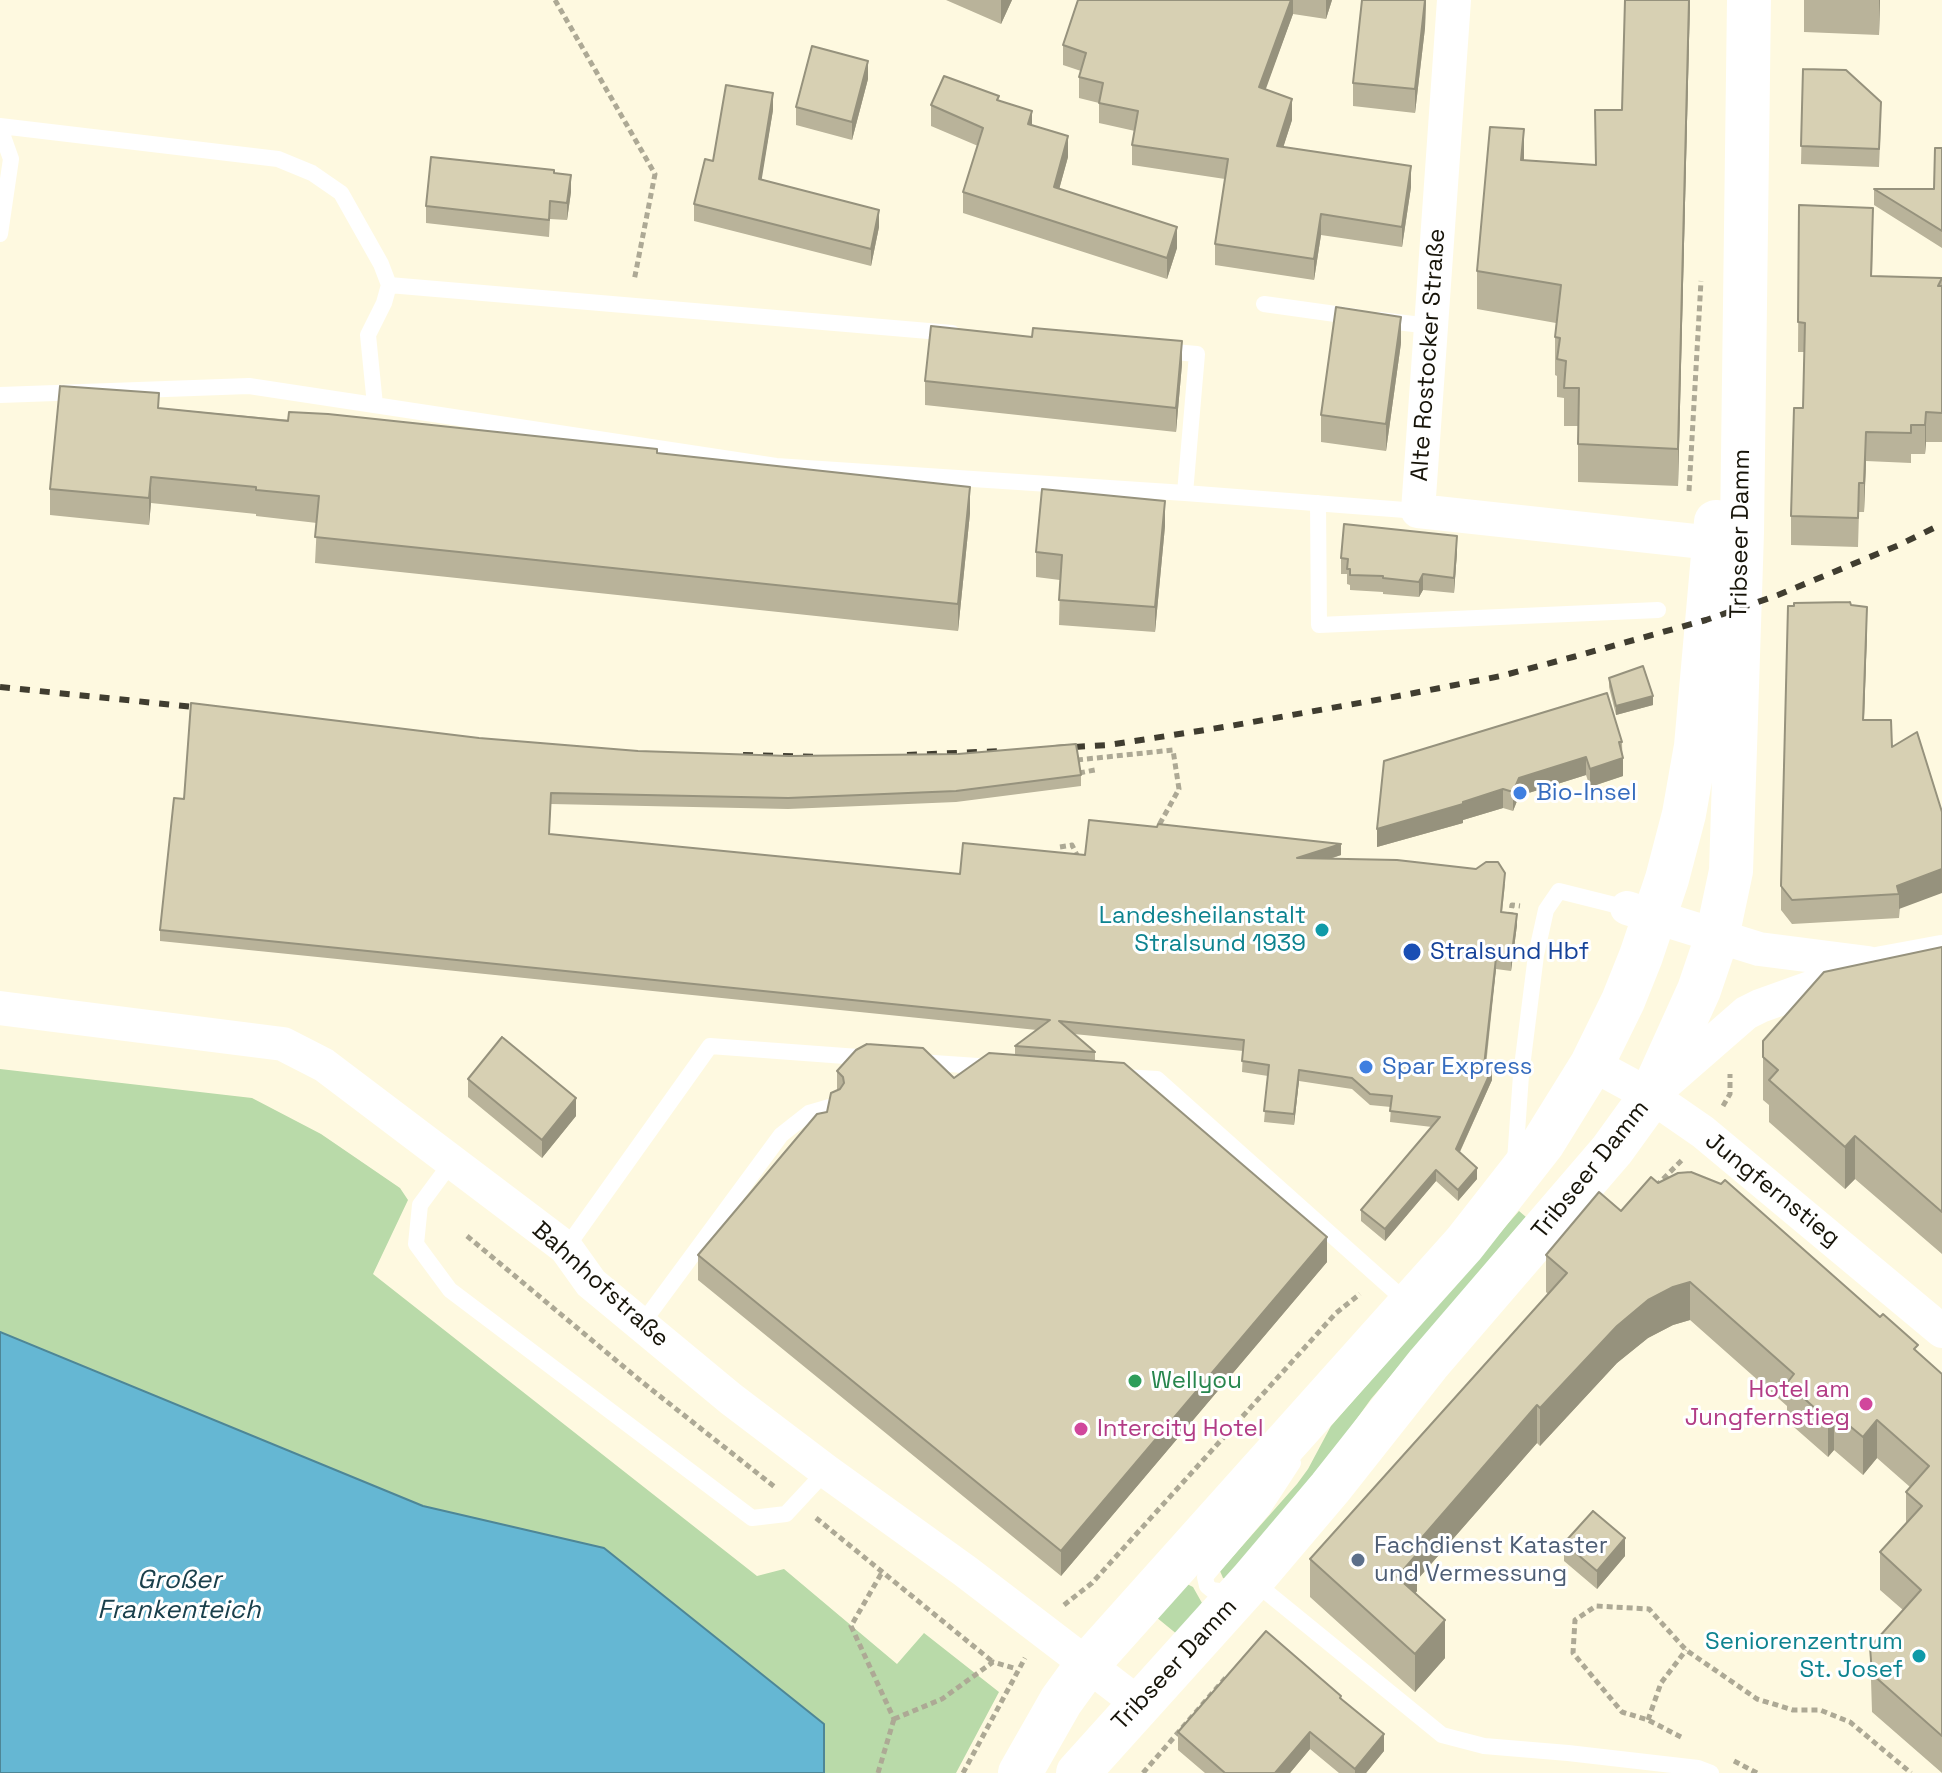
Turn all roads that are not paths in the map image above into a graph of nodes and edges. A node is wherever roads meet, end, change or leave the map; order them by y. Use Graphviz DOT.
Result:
graph roads {
  1 [pos="1454,0"];
  2 [pos="1749,0"];
  3 [pos="0,127"];
  4 [pos="0,234"];
  5 [pos="389,285"];
  6 [pos="1264,304"];
  7 [pos="1745,317"];
  8 [pos="1430,326"];
  9 [pos="977,335"];
  10 [pos="1150,350"];
  11 [pos="0,395"];
  12 [pos="375,405"];
  13 [pos="1185,493"];
  14 [pos="1318,503"];
  15 [pos="1418,511"];
  16 [pos="1697,540"];
  17 [pos="1658,610"];
  18 [pos="1641,912"];
  19 [pos="1717,937"];
  20 [pos="1942,952"];
  21 [pos="1877,964"];
  22 [pos="0,1008"];
  23 [pos="1592,1064"];
  24 [pos="1007,1068"];
  25 [pos="1113,1076"];
  26 [pos="1651,1096"];
  27 [pos="833,1106"];
  28 [pos="451,1163"];
  29 [pos="1515,1181"];
  30 [pos="566,1248"];
  31 [pos="1395,1292"];
  32 [pos="641,1325"];
  33 [pos="1942,1331"];
  34 [pos="1334,1389"];
  35 [pos="826,1471"];
  36 [pos="1252,1580"];
  37 [pos="1087,1665"];
  38 [pos="1139,1704"];
  39 [pos="1020,1773"];
  40 [pos="1078,1773"];
  41 [pos="1711,1773"];
  1 -- 8 [label="street, Alte Rostocker Straße"];
  2 -- 7 [label="main road, Tribseer Damm"];
  3 -- 4 [label="lane"];
  3 -- 5 [label="lane"];
  5 -- 9 [label="lane"];
  5 -- 12 [label="lane"];
  6 -- 8 [label="lane"];
  7 -- 16 [label="main road, Tribseer Damm"];
  7 -- 19 [label="main road, Tribseer Damm"];
  8 -- 15 [label="street, Alte Rostocker Straße"];
  10 -- 13 [label="lane"];
  11 -- 12 [label="lane"];
  12 -- 13 [label="lane"];
  13 -- 14 [label="lane"];
  14 -- 15 [label="lane"];
  14 -- 17 [label="lane"];
  15 -- 16 [label="street, Alte Rostocker Straße"];
  16 -- 18 [label="main road, Tribseer Damm"];
  18 -- 19 [label="street"];
  18 -- 23 [label="main road, Tribseer Damm"];
  18 -- 29 [label="lane"];
  19 -- 21 [label="street"];
  19 -- 26 [label="main road, Tribseer Damm"];
  20 -- 21 [label="street"];
  21 -- 26 [label="street"];
  22 -- 28 [label="street, Bahnhofstraße"];
  23 -- 26 [label="street, Jungfernstieg"];
  23 -- 29 [label="main road, Tribseer Damm"];
  24 -- 30 [label="lane"];
  25 -- 31 [label="lane"];
  26 -- 33 [label="street, Jungfernstieg"];
  26 -- 36 [label="main road, Tribseer Damm"];
  27 -- 32 [label="lane"];
  28 -- 30 [label="street, Bahnhofstraße"];
  28 -- 35 [label="lane"];
  29 -- 31 [label="main road, Tribseer Damm"];
  30 -- 32 [label="street, Bahnhofstraße"];
  31 -- 34 [label="main road, Tribseer Damm"];
  32 -- 35 [label="street, Bahnhofstraße"];
  34 -- 36 [label="lane"];
  34 -- 37 [label="main road, Tribseer Damm"];
  35 -- 37 [label="street, Bahnhofstraße"];
  36 -- 38 [label="main road, Tribseer Damm"];
  36 -- 41 [label="lane"];
  37 -- 38 [label="street, Bahnhofstraße"];
  37 -- 39 [label="main road, Tribseer Damm"];
  38 -- 40 [label="main road, Tribseer Damm"];
}
